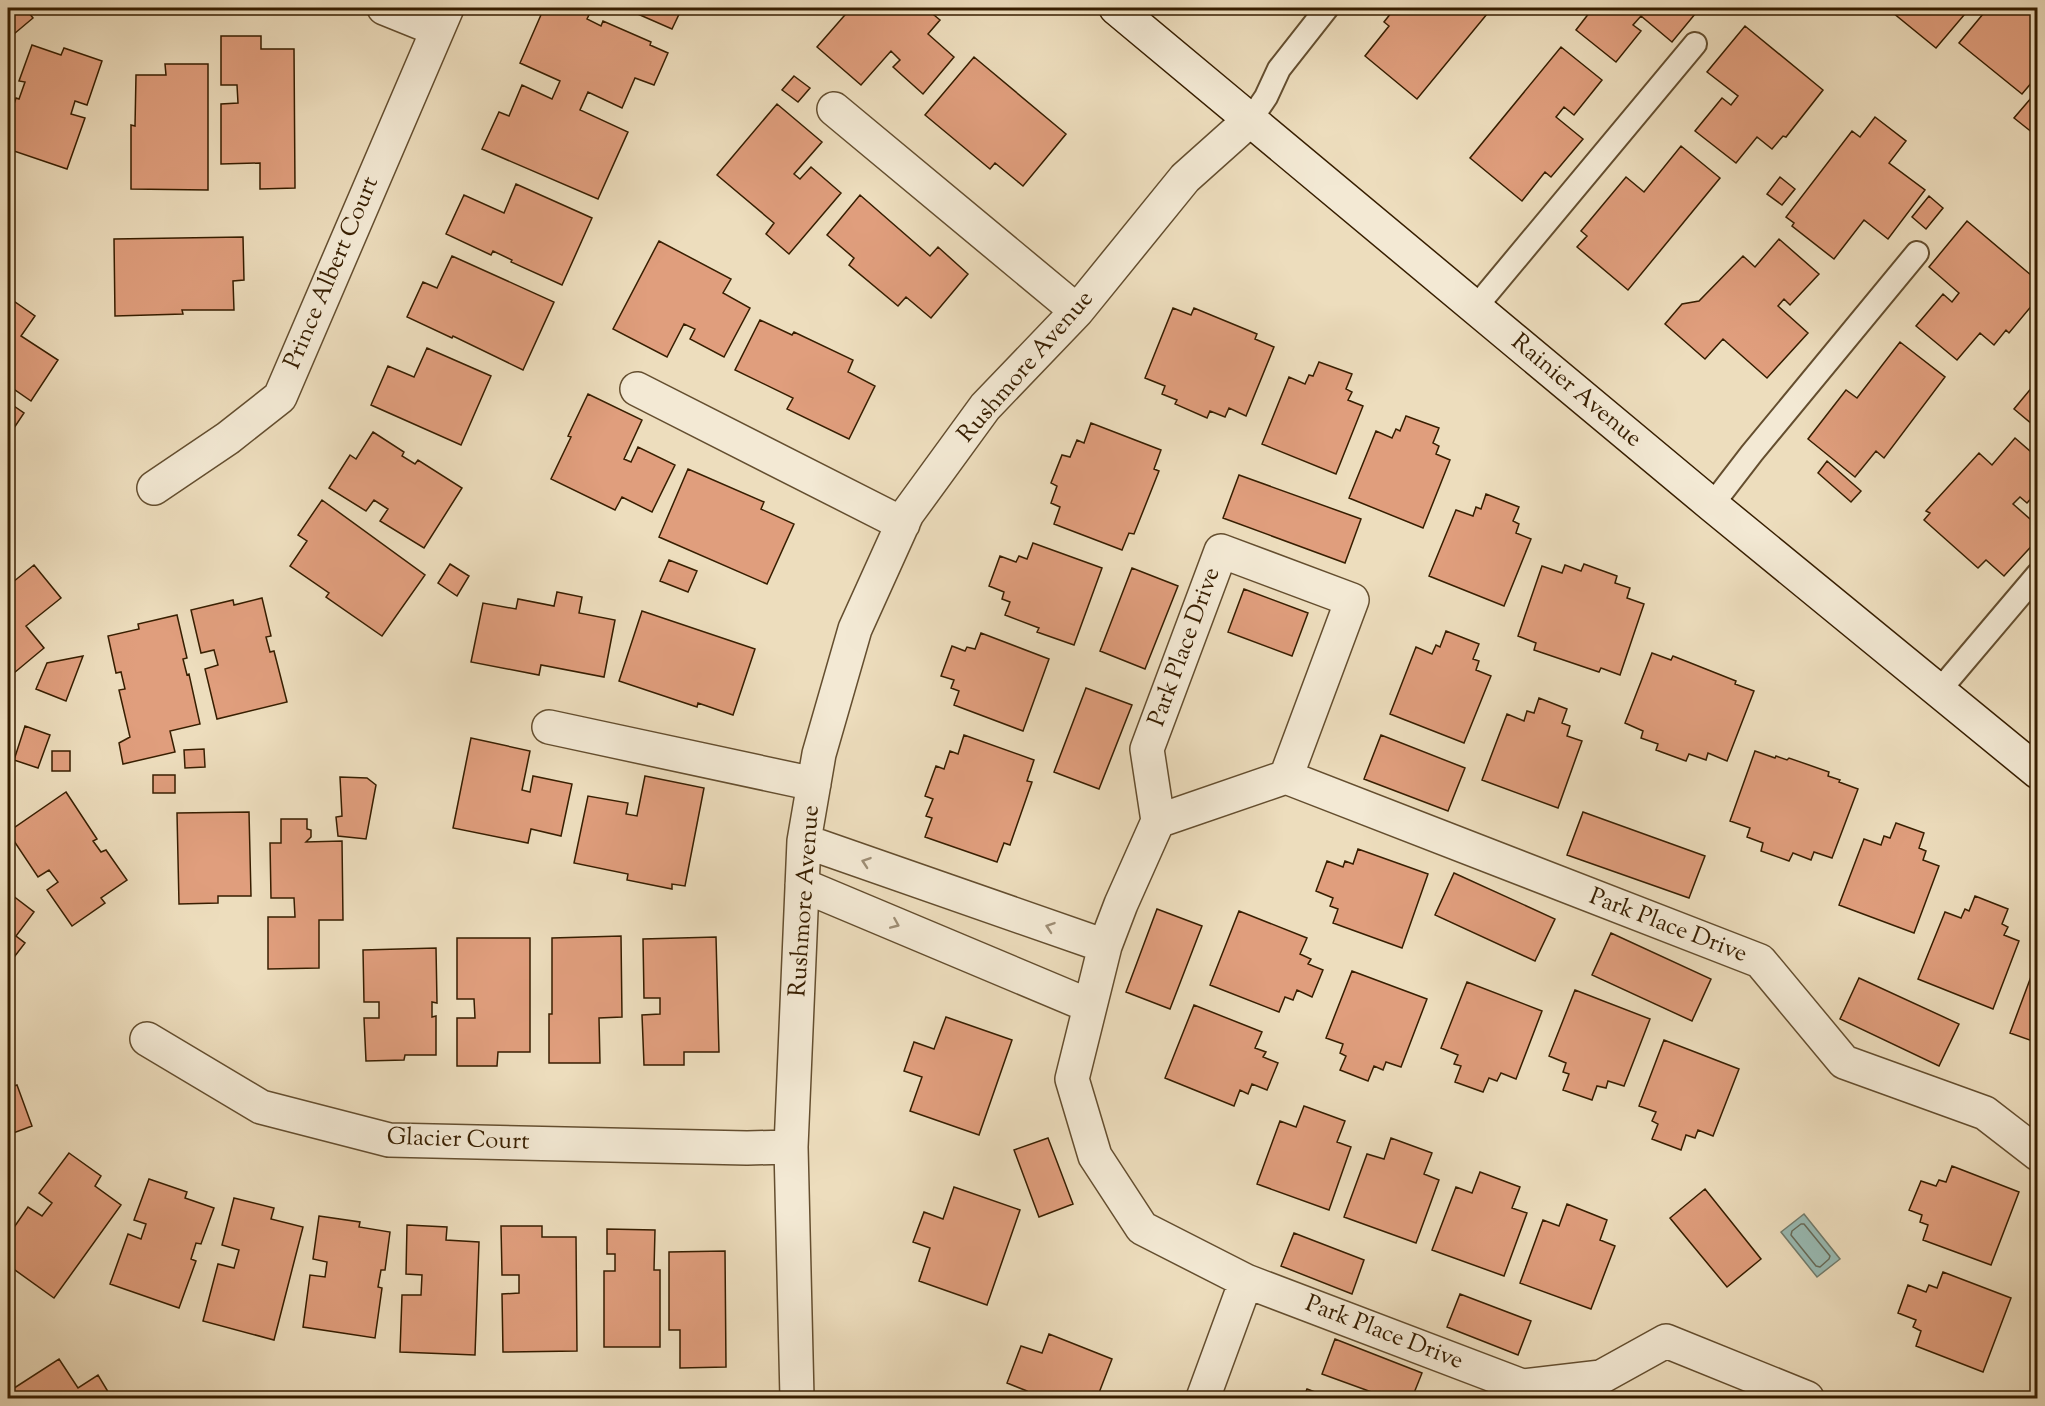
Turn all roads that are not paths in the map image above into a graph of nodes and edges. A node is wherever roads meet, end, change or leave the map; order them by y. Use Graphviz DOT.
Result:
graph roads {
  1 [pos="384,8"];
  2 [pos="1116,8"];
  3 [pos="1327,8"];
  4 [pos="441,19"];
  5 [pos="1695,44"];
  6 [pos="834,109"];
  7 [pos="1251,119"];
  8 [pos="1917,254"];
  9 [pos="1475,308"];
  10 [pos="1077,311"];
  11 [pos="637,389"];
  12 [pos="154,488"];
  13 [pos="1712,505"];
  14 [pos="903,524"];
  15 [pos="2037,574"];
  16 [pos="1938,692"];
  17 [pos="549,727"];
  18 [pos="2037,772"];
  19 [pos="1286,777"];
  20 [pos="814,784"];
  21 [pos="1158,820"];
  22 [pos="804,841"];
  23 [pos="802,885"];
  24 [pos="1105,946"];
  25 [pos="1090,1006"];
  26 [pos="147,1039"];
  27 [pos="791,1147"];
  28 [pos="2037,1154"];
  29 [pos="1246,1281"];
  30 [pos="1520,1392"];
  31 [pos="797,1398"];
  32 [pos="1203,1398"];
  33 [pos="1807,1398"];
  1 -- 4 [label="street"];
  2 -- 7 [label="street, Rainier Avenue"];
  3 -- 7 [label="lane"];
  4 -- 12 [label="street, Prince Albert Court"];
  5 -- 9 [label="lane"];
  6 -- 10 [label="street"];
  7 -- 9 [label="street, Rainier Avenue"];
  7 -- 10 [label="street, Rushmore Avenue"];
  8 -- 13 [label="lane"];
  9 -- 13 [label="street, Rainier Avenue"];
  10 -- 14 [label="street, Rushmore Avenue"];
  11 -- 14 [label="street"];
  13 -- 16 [label="street, Rainier Avenue"];
  14 -- 20 [label="street, Rushmore Avenue"];
  15 -- 16 [label="lane"];
  16 -- 18 [label="street, Rainier Avenue"];
  17 -- 20 [label="street"];
  19 -- 21 [label="street"];
  19 -- 21 [label="street, Park Place Drive"];
  19 -- 28 [label="street, Park Place Drive"];
  20 -- 22 [label="street, Rushmore Avenue"];
  21 -- 24 [label="street, Park Place Drive"];
  22 -- 23 [label="street, Rushmore Avenue"];
  24 -- 22 [label="street, one-way"];
  23 -- 25 [label="street, one-way"];
  23 -- 27 [label="street, Rushmore Avenue"];
  24 -- 25 [label="street, Park Place Drive"];
  25 -- 29 [label="street, Park Place Drive"];
  26 -- 27 [label="street, Glacier Court"];
  27 -- 31 [label="street, Rushmore Avenue"];
  29 -- 30 [label="street, Park Place Drive"];
  29 -- 32 [label="street"];
  30 -- 33 [label="street, Park Place Drive"];
}
